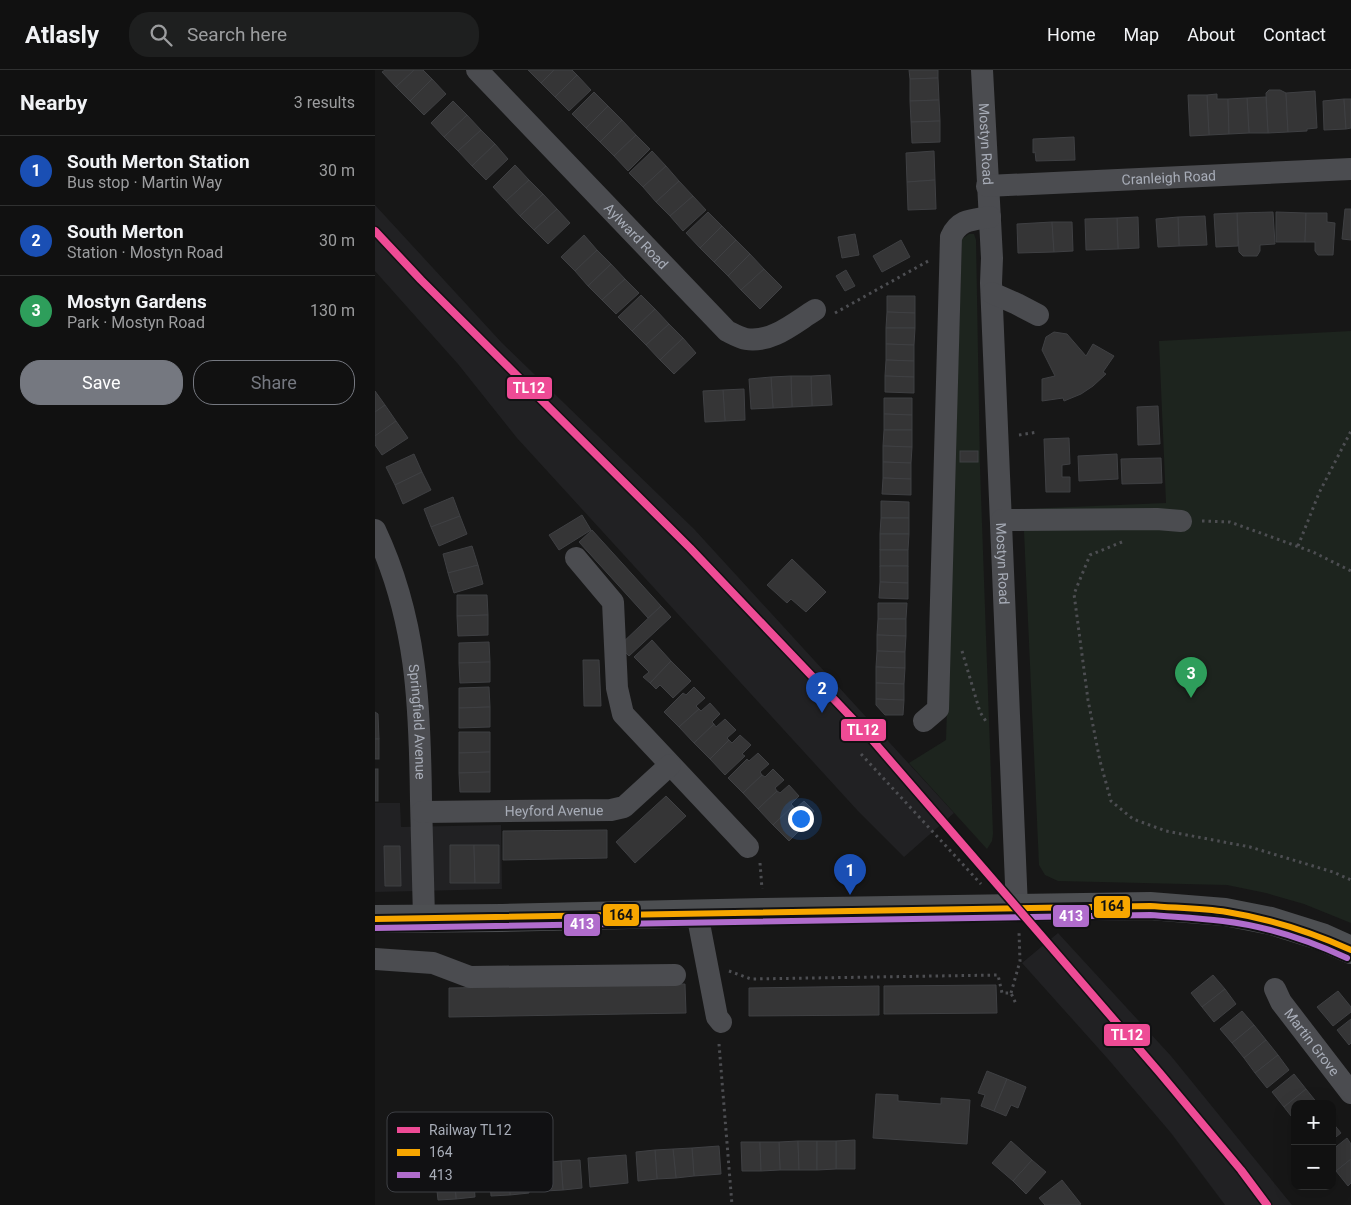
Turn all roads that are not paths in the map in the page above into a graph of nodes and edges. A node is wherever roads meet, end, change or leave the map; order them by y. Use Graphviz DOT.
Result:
graph roads {
  1 [pos="477,70"];
  2 [pos="982,70"];
  3 [pos="1351,169"];
  4 [pos="987,186"];
  5 [pos="989,217"];
  6 [pos="992,294"];
  7 [pos="815,310"];
  8 [pos="1038,315"];
  9 [pos="1002,520"];
  10 [pos="1181,521"];
  11 [pos="375,530"];
  12 [pos="576,558"];
  13 [pos="924,722"];
  14 [pos="670,765"];
  15 [pos="422,812"];
  16 [pos="748,847"];
  17 [pos="1008,908"];
  18 [pos="697,913"];
  19 [pos="424,918"];
  20 [pos="375,919"];
  21 [pos="1351,950"];
  22 [pos="375,959"];
  23 [pos="675,975"];
  24 [pos="1275,989"];
  25 [pos="721,1022"];
  26 [pos="1351,1093"];
  1 -- 7 [label="street, Aylward Road"];
  2 -- 4 [label="street, Mostyn Road"];
  3 -- 4 [label="street, Cranleigh Road"];
  4 -- 5 [label="street, Mostyn Road"];
  5 -- 6 [label="street, Mostyn Road"];
  5 -- 13 [label="street"];
  6 -- 8 [label="street"];
  6 -- 9 [label="street, Mostyn Road"];
  9 -- 10 [label="street"];
  9 -- 17 [label="street, Mostyn Road"];
  11 -- 15 [label="street, Springfield Avenue"];
  12 -- 14 [label="street"];
  14 -- 15 [label="street, Heyford Avenue"];
  14 -- 16 [label="street"];
  15 -- 19 [label="street, Springfield Avenue"];
  17 -- 18 [label="main road"];
  17 -- 21 [label="main road"];
  18 -- 19 [label="main road"];
  18 -- 25 [label="street"];
  19 -- 20 [label="main road"];
  22 -- 23 [label="street"];
  24 -- 26 [label="street, Martin Grove"];
}
